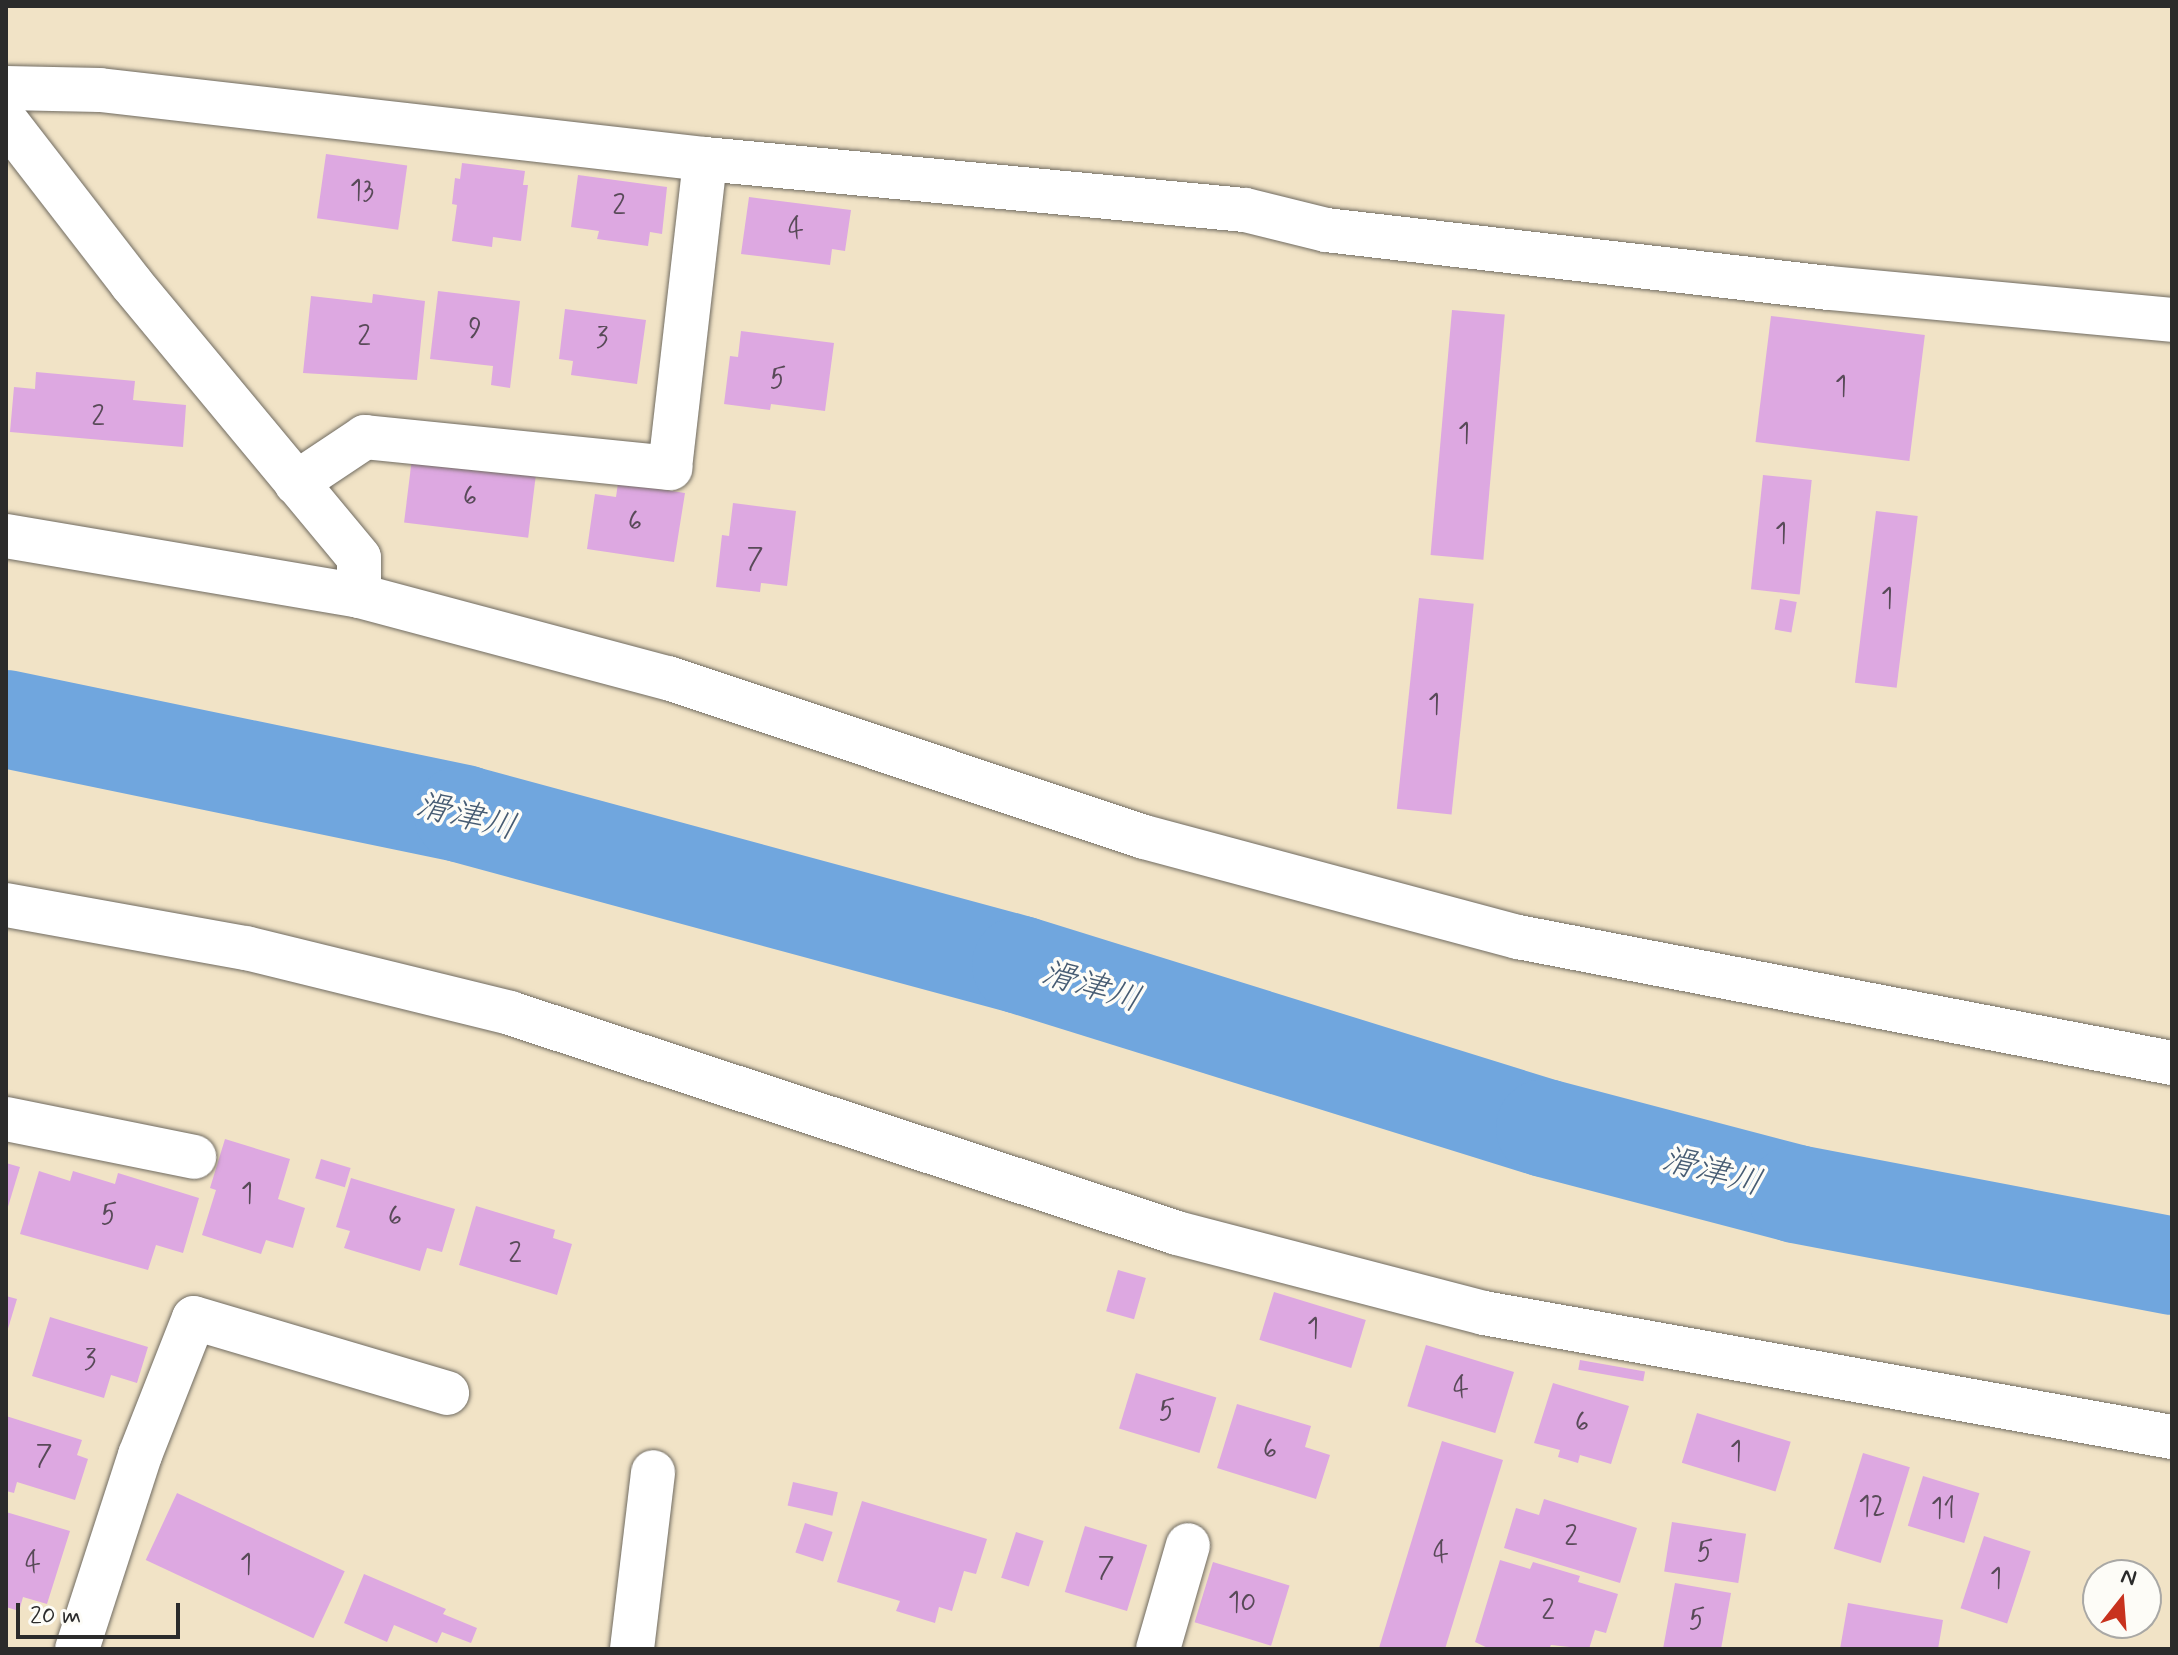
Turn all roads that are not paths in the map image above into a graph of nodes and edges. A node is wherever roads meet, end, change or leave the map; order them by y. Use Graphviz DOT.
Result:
graph roads {
  1 [pos="6,88"];
  2 [pos="6,121"];
  3 [pos="705,159"];
  4 [pos="2172,320"];
  5 [pos="296,483"];
  6 [pos="6,536"];
  7 [pos="359,596"];
  8 [pos="6,905"];
  9 [pos="2172,1063"];
  10 [pos="6,1119"];
  11 [pos="194,1157"];
  12 [pos="447,1393"];
  13 [pos="2172,1437"];
  14 [pos="653,1472"];
  15 [pos="1188,1545"];
  16 [pos="77,1649"];
  17 [pos="632,1649"];
  18 [pos="1158,1649"];
  1 -- 3 [label="street"];
  2 -- 5 [label="street"];
  3 -- 4 [label="street"];
  3 -- 5 [label="street"];
  5 -- 7 [label="street"];
  6 -- 7 [label="street"];
  7 -- 9 [label="street"];
  8 -- 13 [label="street"];
  10 -- 11 [label="street"];
  12 -- 16 [label="street"];
  14 -- 17 [label="street"];
  15 -- 18 [label="street"];
}
